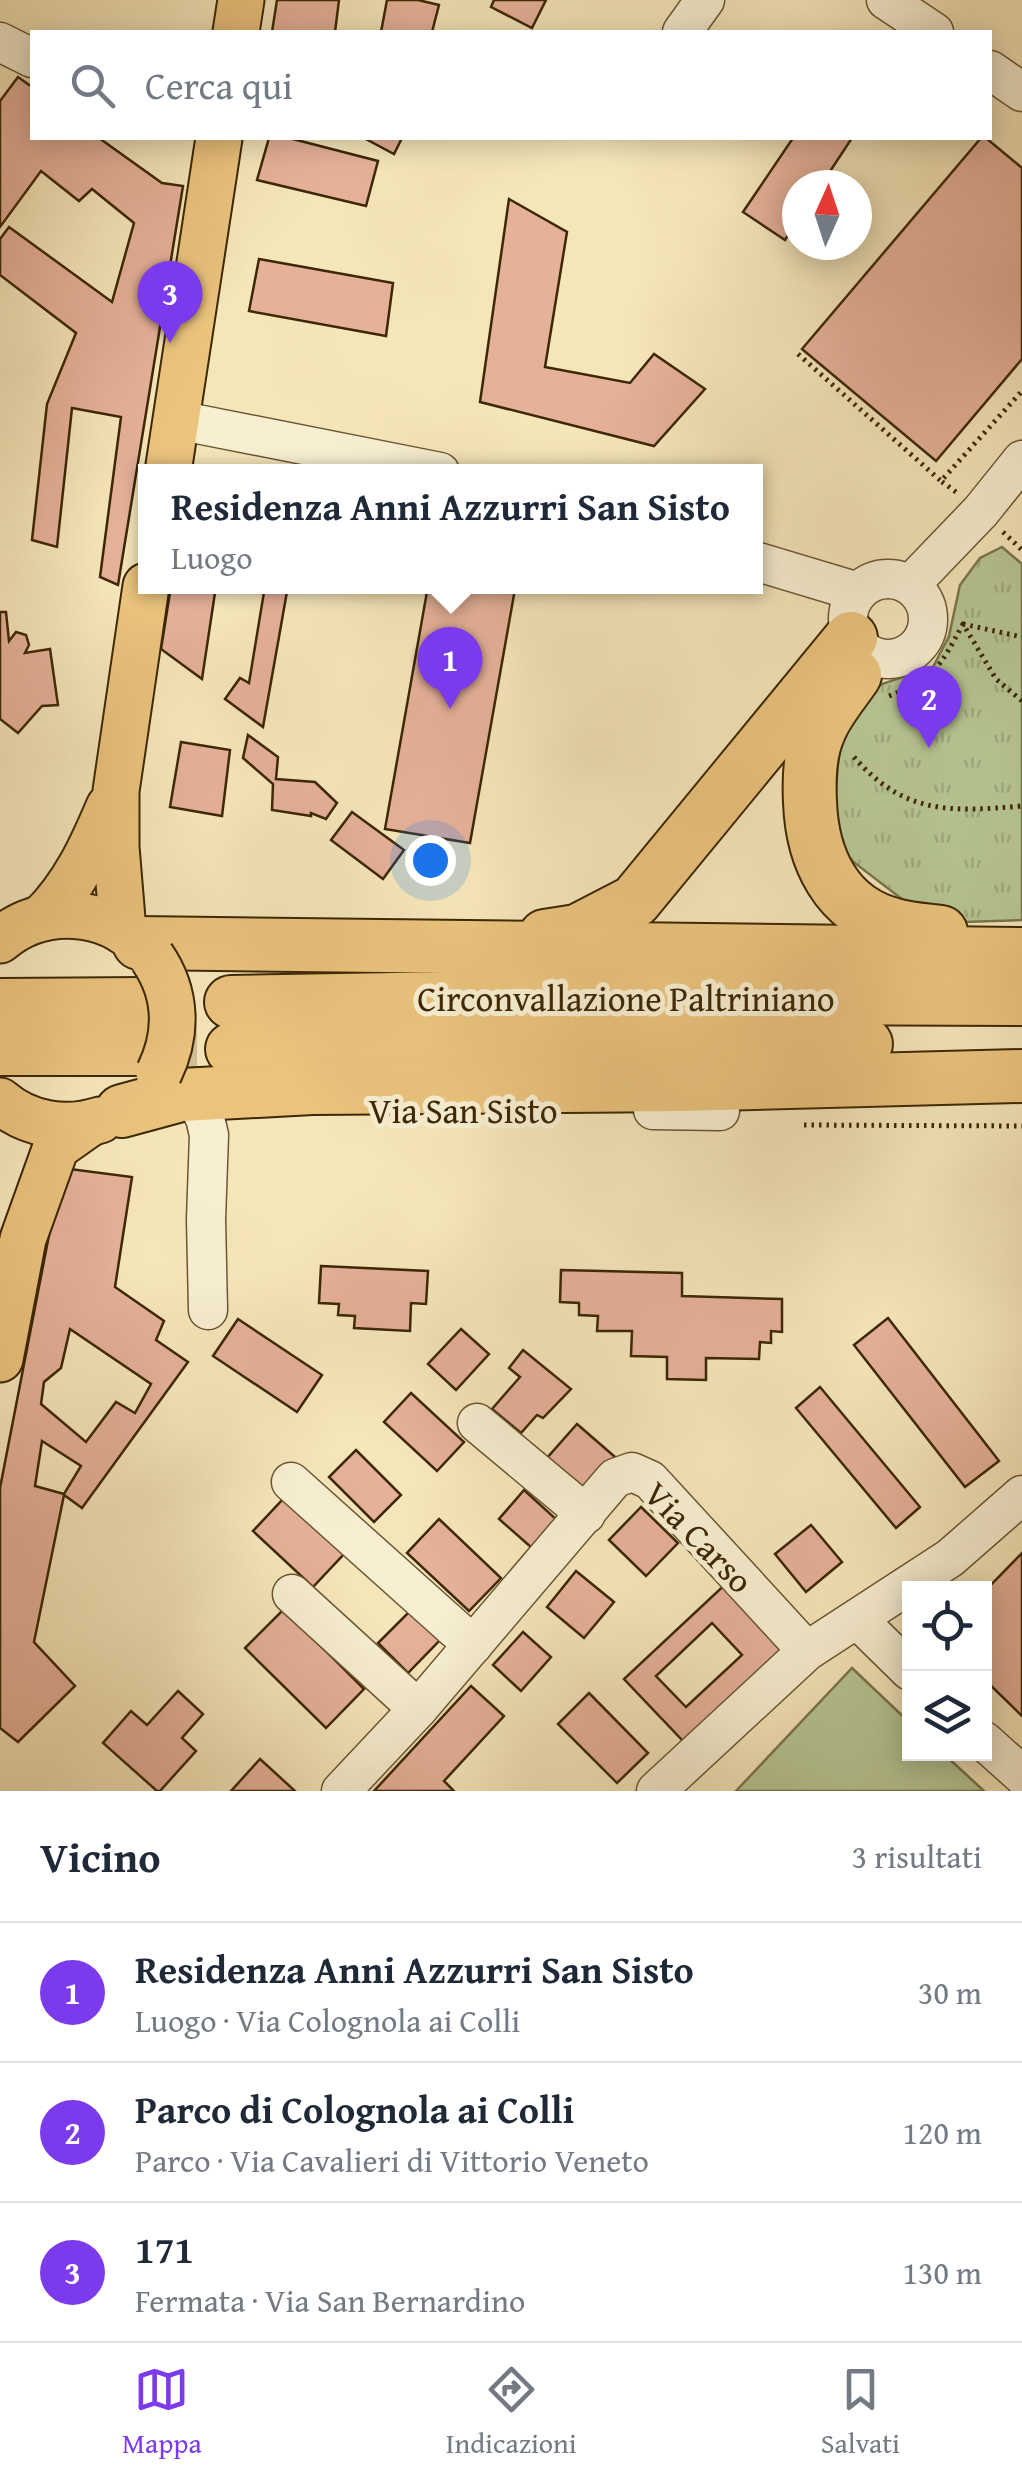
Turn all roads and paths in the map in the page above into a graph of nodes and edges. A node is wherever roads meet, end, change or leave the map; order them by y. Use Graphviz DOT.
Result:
graph roads {
  1 [pos="241,0"];
  2 [pos="706,0"];
  3 [pos="886,0"];
  4 [pos="236,30"];
  5 [pos="684,30"];
  6 [pos="931,30"];
  7 [pos="992,71"];
  8 [pos="1022,92"];
  9 [pos="210,141"];
  10 [pos="798,354"];
  11 [pos="1022,391"];
  12 [pos="177,420"];
  13 [pos="1022,460"];
  14 [pos="169,464"];
  15 [pos="402,464"];
  16 [pos="941,481"];
  17 [pos="981,510"];
  18 [pos="763,567"];
  19 [pos="910,586"];
  20 [pos="145,594"];
  21 [pos="964,624"];
  22 [pos="1022,636"];
  23 [pos="865,646"];
  24 [pos="1022,701"];
  25 [pos="848,750"];
  26 [pos="116,791"];
  27 [pos="1022,806"];
  28 [pos="42,918"];
  29 [pos="1022,934"];
  30 [pos="0,940"];
  31 [pos="400,946"];
  32 [pos="1022,954"];
  33 [pos="1022,999"];
  34 [pos="0,1005"];
  35 [pos="172,1019"];
  36 [pos="64,1027"];
  37 [pos="1022,1042"];
  38 [pos="0,1048"];
  39 [pos="1022,1076"];
  40 [pos="930,1078"];
  41 [pos="701,1098"];
  42 [pos="3,1104"];
  43 [pos="1022,1107"];
  44 [pos="856,1111"];
  45 [pos="106,1117"];
  46 [pos="23,1239"];
  47 [pos="208,1310"];
  48 [pos="0,1358"];
  49 [pos="476,1423"];
  50 [pos="292,1482"];
  51 [pos="1022,1494"];
  52 [pos="586,1514"];
  53 [pos="292,1594"];
  54 [pos="858,1620"];
  55 [pos="473,1645"];
  56 [pos="807,1651"];
  57 [pos="902,1663"];
  58 [pos="418,1710"];
  59 [pos="992,1748"];
  60 [pos="1022,1775"];
  61 [pos="341,1791"];
  62 [pos="656,1791"];
  1 -- 4 [label="main road"];
  2 -- 5 [label="street"];
  3 -- 6 [label="street"];
  7 -- 8 [label="street"];
  9 -- 12 [label="main road"];
  10 -- 16 [label="path"];
  11 -- 16 [label="path"];
  12 -- 14 [label="main road"];
  12 -- 15 [label="street"];
  13 -- 17 [label="street"];
  16 -- 17 [label="path"];
  17 -- 19 [label="street"];
  18 -- 23 [label="street"];
  19 -- 23 [label="street"];
  19 -- 23 [label="street"];
  20 -- 26 [label="main road"];
  21 -- 22 [label="path"];
  21 -- 23 [label="path"];
  21 -- 24 [label="path"];
  23 -- 29 [label="highway"];
  23 -- 31 [label="highway"];
  25 -- 27 [label="path"];
  26 -- 28 [label="main road"];
  26 -- 35 [label="main road"];
  28 -- 30 [label="main road"];
  28 -- 35 [label="main road"];
  31 -- 32 [label="highway"];
  31 -- 35 [label="highway"];
  33 -- 35 [label="highway, Circonvallazione Paltriniano"];
  34 -- 36 [label="highway"];
  35 -- 36 [label="highway, Circonvallazione Paltriniano"];
  35 -- 37 [label="highway, Circonvallazione Paltriniano"];
  35 -- 41 [label="highway"];
  35 -- 45 [label="highway"];
  35 -- 47 [label="street"];
  36 -- 38 [label="highway"];
  39 -- 40 [label="highway"];
  40 -- 41 [label="highway"];
  40 -- 44 [label="highway"];
  41 -- 44 [label="highway"];
  42 -- 45 [label="main road"];
  42 -- 46 [label="main road"];
  43 -- 44 [label="highway"];
  45 -- 46 [label="main road"];
  46 -- 48 [label="main road"];
  49 -- 52 [label="street, Via Carso"];
  50 -- 55 [label="street"];
  51 -- 54 [label="street"];
  52 -- 55 [label="street, Via Carso"];
  52 -- 56 [label="street, Via Carso"];
  53 -- 58 [label="street"];
  54 -- 56 [label="street"];
  54 -- 57 [label="street"];
  55 -- 58 [label="street, Via Carso"];
  56 -- 62 [label="street"];
  58 -- 61 [label="street, Via Carso"];
  59 -- 60 [label="street"];
}
